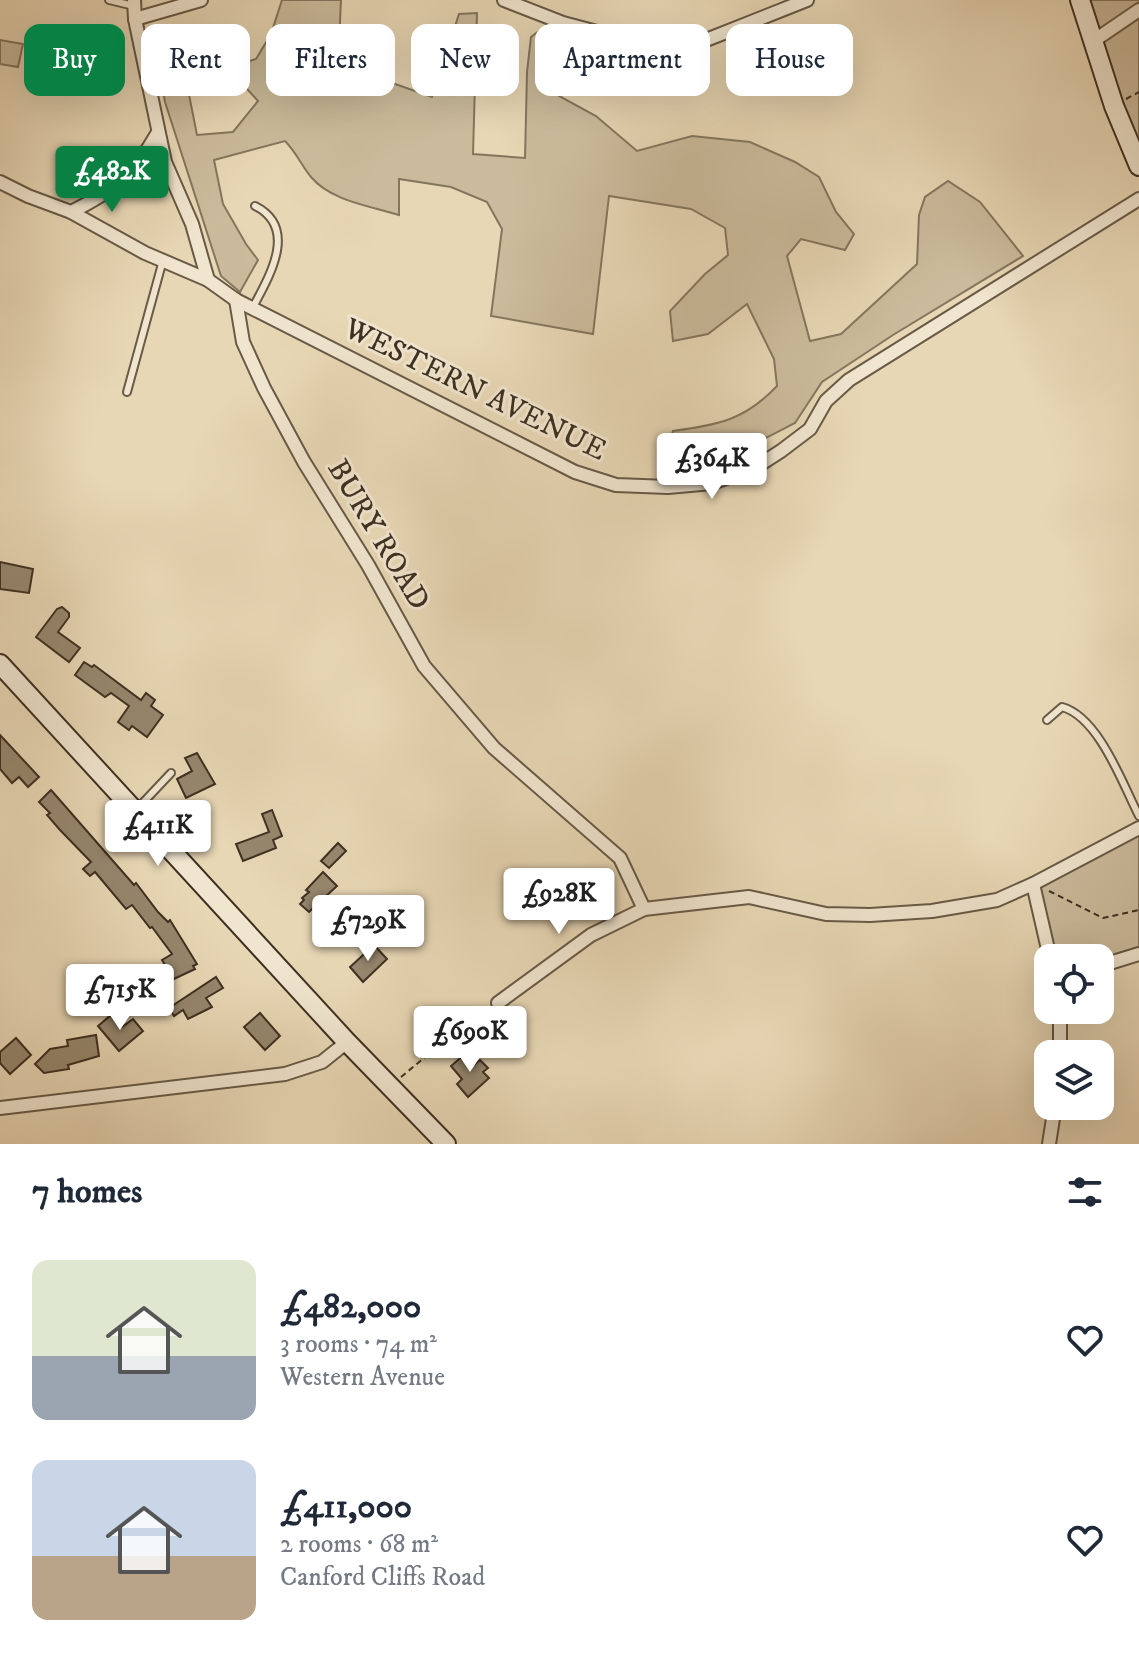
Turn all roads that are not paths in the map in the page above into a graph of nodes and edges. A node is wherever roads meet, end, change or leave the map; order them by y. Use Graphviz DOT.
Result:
graph roads {
  1 [pos="109,0"];
  2 [pos="201,0"];
  3 [pos="504,0"];
  4 [pos="1080,0"];
  5 [pos="799,2"];
  6 [pos="134,8"];
  7 [pos="1139,10"];
  8 [pos="1092,42"];
  9 [pos="157,134"];
  10 [pos="1139,164"];
  11 [pos="0,182"];
  12 [pos="1139,199"];
  13 [pos="255,206"];
  14 [pos="71,212"];
  15 [pos="163,260"];
  16 [pos="208,280"];
  17 [pos="236,300"];
  18 [pos="252,309"];
  19 [pos="127,392"];
  20 [pos="0,664"];
  21 [pos="1047,720"];
  22 [pos="171,773"];
  23 [pos="135,811"];
  24 [pos="1139,816"];
  25 [pos="1139,828"];
  26 [pos="1033,884"];
  27 [pos="644,909"];
  28 [pos="1047,944"];
  29 [pos="1139,954"];
  30 [pos="1114,962"];
  31 [pos="498,1003"];
  32 [pos="347,1042"];
  33 [pos="0,1108"];
  34 [pos="1053,1120"];
  35 [pos="440,1142"];
  36 [pos="1049,1144"];
  1 -- 6 [label="lane"];
  2 -- 6 [label="street"];
  3 -- 5 [label="street"];
  4 -- 8 [label="street"];
  6 -- 9 [label="street"];
  7 -- 8 [label="street"];
  8 -- 10 [label="street"];
  9 -- 14 [label="street"];
  9 -- 16 [label="street"];
  11 -- 14 [label="street"];
  12 -- 18 [label="street, WESTERN AVENUE"];
  13 -- 18 [label="lane"];
  14 -- 15 [label="street"];
  15 -- 16 [label="street"];
  15 -- 19 [label="lane"];
  16 -- 17 [label="street"];
  17 -- 18 [label="street, WESTERN AVENUE"];
  17 -- 27 [label="street, BURY ROAD"];
  20 -- 23 [label="street"];
  21 -- 24 [label="lane"];
  22 -- 23 [label="lane"];
  23 -- 32 [label="street"];
  25 -- 26 [label="street"];
  26 -- 27 [label="street"];
  26 -- 28 [label="street"];
  27 -- 31 [label="street"];
  29 -- 30 [label="street"];
  32 -- 33 [label="street"];
  32 -- 35 [label="street"];
  34 -- 36 [label="street"];
}
